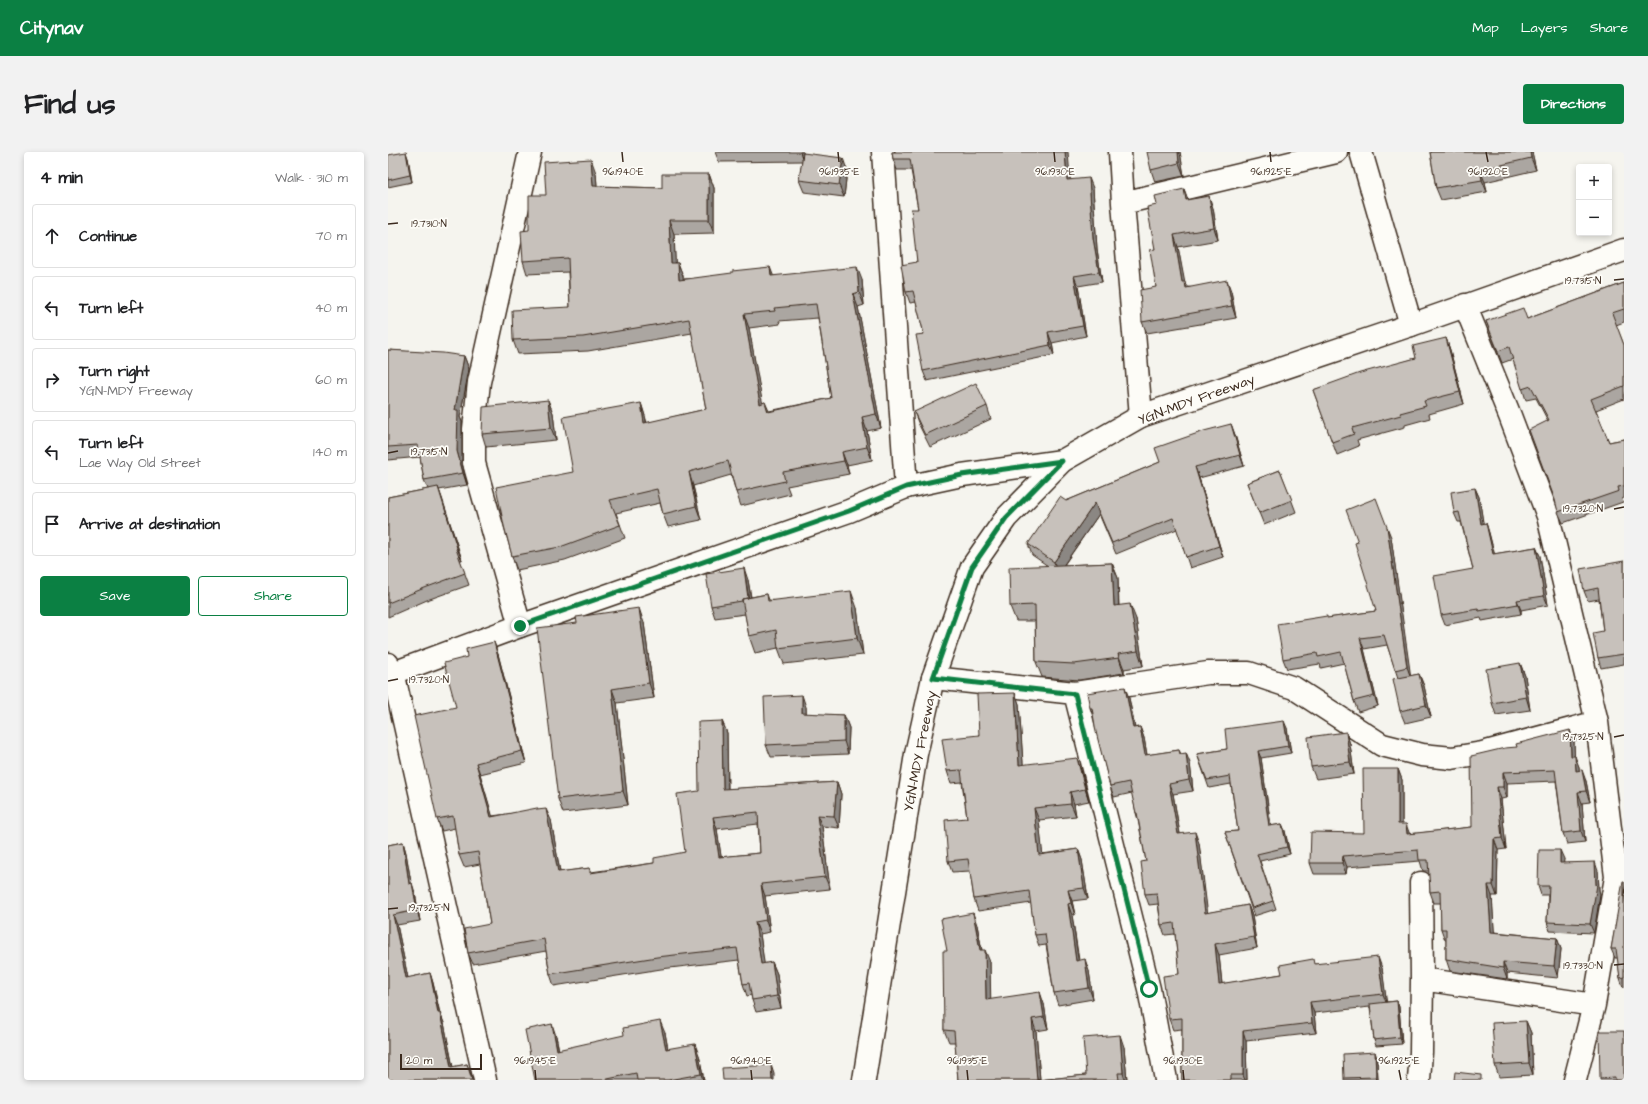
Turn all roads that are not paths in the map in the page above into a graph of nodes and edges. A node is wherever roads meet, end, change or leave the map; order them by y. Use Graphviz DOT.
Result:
graph roads {
  1 [pos="530,152"];
  2 [pos="883,152"];
  3 [pos="1120,152"];
  4 [pos="1336,152"];
  5 [pos="1361,152"];
  6 [pos="1123,203"];
  7 [pos="1624,250"];
  8 [pos="1464,306"];
  9 [pos="1411,325"];
  10 [pos="1141,416"];
  11 [pos="1062,461"];
  12 [pos="906,487"];
  13 [pos="520,626"];
  14 [pos="390,671"];
  15 [pos="933,678"];
  16 [pos="1075,694"];
  17 [pos="1596,722"];
  18 [pos="1620,876"];
  19 [pos="1421,883"];
  20 [pos="1422,979"];
  21 [pos="1594,1005"];
  22 [pos="485,1080"];
  23 [pos="864,1080"];
  24 [pos="1166,1080"];
  25 [pos="1418,1080"];
  26 [pos="1575,1080"];
  1 -- 13 [label="street"];
  2 -- 12 [label="street"];
  3 -- 6 [label="street"];
  4 -- 6 [label="street"];
  5 -- 9 [label="street"];
  6 -- 10 [label="street"];
  7 -- 8 [label="street, YGN-MDY Freeway"];
  8 -- 9 [label="street, YGN-MDY Freeway"];
  8 -- 17 [label="street"];
  9 -- 10 [label="street, YGN-MDY Freeway"];
  10 -- 11 [label="street, YGN-MDY Freeway"];
  11 -- 12 [label="street"];
  11 -- 15 [label="street, YGN-MDY Freeway"];
  12 -- 13 [label="street"];
  13 -- 14 [label="street"];
  14 -- 22 [label="street"];
  15 -- 16 [label="street"];
  15 -- 23 [label="street, YGN-MDY Freeway"];
  16 -- 17 [label="street"];
  16 -- 24 [label="street"];
  17 -- 18 [label="street"];
  18 -- 21 [label="street"];
  19 -- 20 [label="street"];
  20 -- 21 [label="street"];
  20 -- 25 [label="street"];
  21 -- 26 [label="street"];
}
